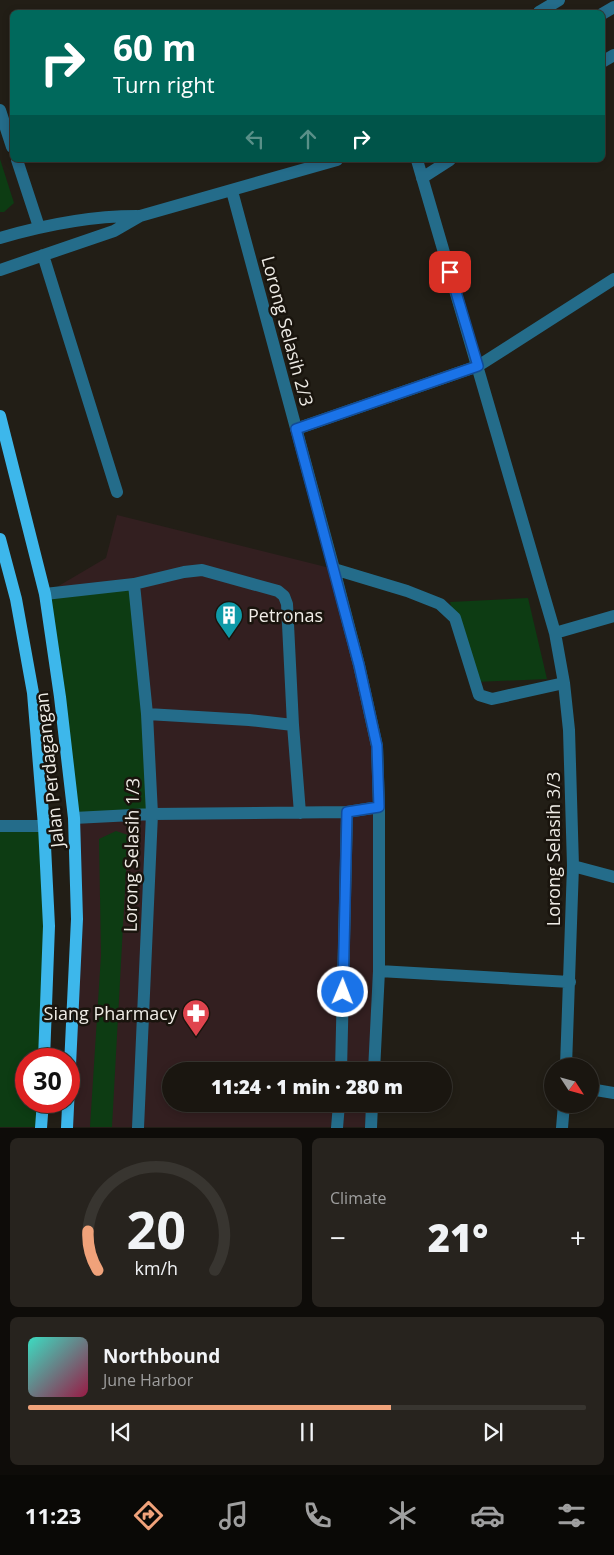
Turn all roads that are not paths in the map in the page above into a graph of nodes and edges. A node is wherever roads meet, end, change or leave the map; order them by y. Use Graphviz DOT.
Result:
graph roads {
  1 [pos="559,0"];
  2 [pos="542,10"];
  3 [pos="0,110"];
  4 [pos="10,141"];
  5 [pos="18,162"];
  6 [pos="330,162"];
  7 [pos="417,162"];
  8 [pos="447,162"];
  9 [pos="422,178"];
  10 [pos="232,191"];
  11 [pos="140,216"];
  12 [pos="39,227"];
  13 [pos="0,238"];
  14 [pos="42,255"];
  15 [pos="0,270"];
  16 [pos="614,279"];
  17 [pos="478,366"];
  18 [pos="0,416"];
  19 [pos="296,429"];
  20 [pos="117,492"];
  21 [pos="0,539"];
  22 [pos="334,569"];
  23 [pos="134,584"];
  24 [pos="45,594"];
  25 [pos="614,616"];
  26 [pos="555,633"];
  27 [pos="564,683"];
  28 [pos="147,714"];
  29 [pos="293,725"];
  30 [pos="379,807"];
  31 [pos="300,812"];
  32 [pos="347,812"];
  33 [pos="152,814"];
  34 [pos="74,818"];
  35 [pos="0,826"];
  36 [pos="44,826"];
  37 [pos="573,866"];
  38 [pos="614,877"];
  39 [pos="379,971"];
  40 [pos="570,982"];
  41 [pos="44,1048"];
  42 [pos="566,1058"];
  43 [pos="341,1062"];
  44 [pos="374,1062"];
  45 [pos="599,1090"];
  46 [pos="614,1093"];
  47 [pos="338,1112"];
  48 [pos="372,1112"];
  49 [pos="42,1113"];
  50 [pos="563,1113"];
  51 [pos="41,1128"];
  52 [pos="67,1128"];
  53 [pos="138,1128"];
  54 [pos="336,1128"];
  55 [pos="371,1128"];
  56 [pos="562,1128"];
  1 -- 2 [label="street"];
  3 -- 4 [label="street"];
  5 -- 12 [label="street"];
  6 -- 10 [label="street"];
  7 -- 9 [label="street"];
  8 -- 9 [label="street"];
  9 -- 17 [label="street"];
  10 -- 11 [label="street"];
  10 -- 19 [label="street, Lorong Selasih 2/3"];
  11 -- 12 [label="street"];
  11 -- 14 [label="street"];
  12 -- 13 [label="street"];
  14 -- 15 [label="street"];
  14 -- 20 [label="street"];
  16 -- 17 [label="street"];
  17 -- 19 [label="street"];
  17 -- 26 [label="street"];
  18 -- 24 [label="main road, Jalan Perdagangan"];
  19 -- 22 [label="street, Lorong Selasih 2/3"];
  21 -- 36 [label="main road, Jalan Perdagangan"];
  22 -- 27 [label="street"];
  22 -- 30 [label="street, Lorong Selasih 2/3"];
  23 -- 24 [label="street"];
  23 -- 28 [label="street, Lorong Selasih 1/3"];
  23 -- 29 [label="street"];
  24 -- 34 [label="main road, Jalan Perdagangan"];
  25 -- 26 [label="street"];
  26 -- 27 [label="street, Lorong Selasih 3/3"];
  27 -- 37 [label="street, Lorong Selasih 3/3"];
  28 -- 29 [label="street"];
  28 -- 33 [label="street, Lorong Selasih 1/3"];
  29 -- 31 [label="street"];
  30 -- 32 [label="street"];
  30 -- 39 [label="street, Lorong Selasih 2/3"];
  31 -- 32 [label="street"];
  31 -- 33 [label="street"];
  32 -- 43 [label="street"];
  33 -- 34 [label="street"];
  33 -- 53 [label="street, Lorong Selasih 1/3"];
  34 -- 52 [label="main road, Jalan Perdagangan"];
  35 -- 36 [label="street"];
  36 -- 41 [label="main road, Jalan Perdagangan"];
  37 -- 38 [label="street"];
  37 -- 40 [label="street, Lorong Selasih 3/3"];
  39 -- 40 [label="street"];
  39 -- 44 [label="street, Lorong Selasih 2/3"];
  40 -- 42 [label="street, Lorong Selasih 3/3"];
  45 -- 46 [label="street"];
  47 -- 54 [label="street"];
  48 -- 55 [label="street"];
  49 -- 51 [label="main road"];
  50 -- 56 [label="street"];
}
